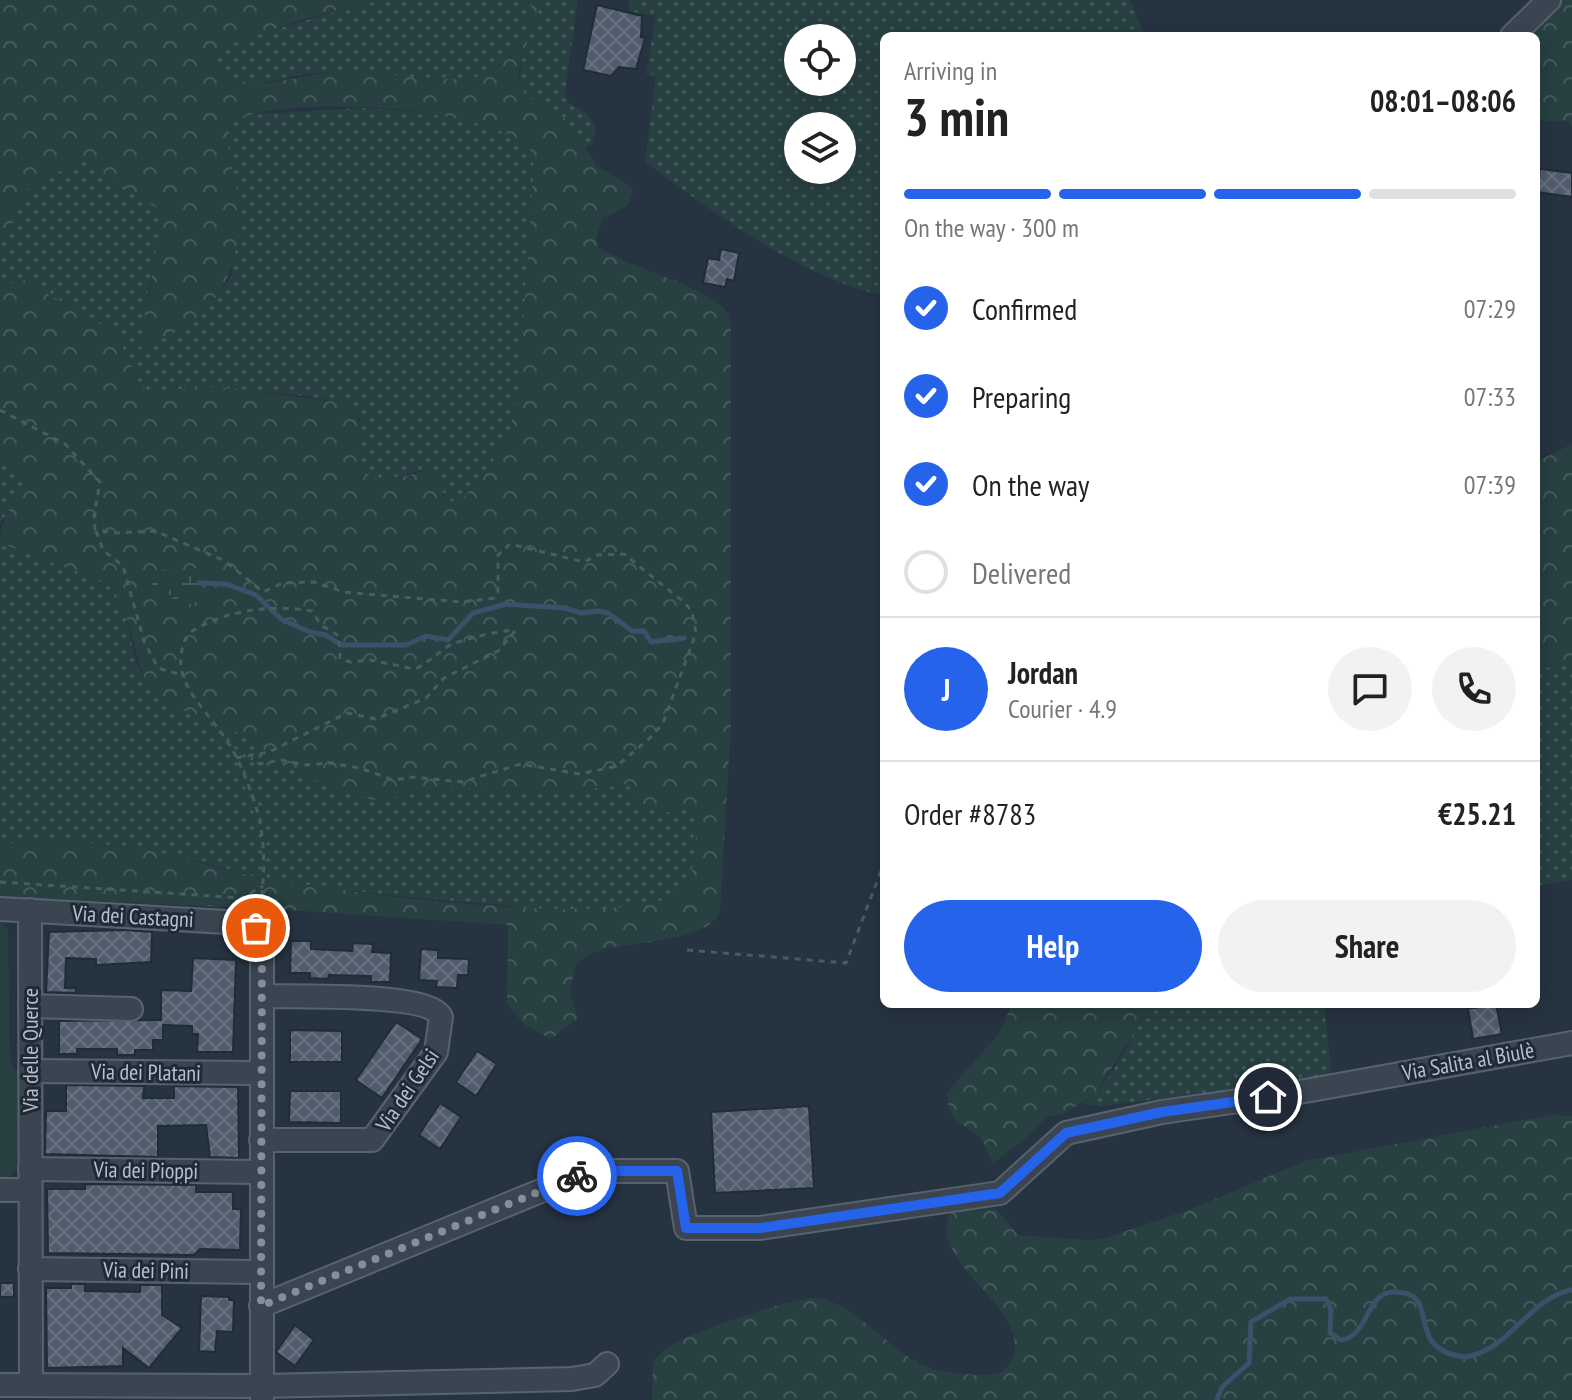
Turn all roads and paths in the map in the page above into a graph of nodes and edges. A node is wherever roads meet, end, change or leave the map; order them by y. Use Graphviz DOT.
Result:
graph roads {
  1 [pos="1549,0"];
  2 [pos="1516,32"];
  3 [pos="0,410"];
  4 [pos="95,529"];
  5 [pos="182,675"];
  6 [pos="236,758"];
  7 [pos="251,758"];
  8 [pos="880,874"];
  9 [pos="0,882"];
  10 [pos="263,886"];
  11 [pos="0,909"];
  12 [pos="30,910"];
  13 [pos="259,932"];
  14 [pos="687,950"];
  15 [pos="262,996"];
  16 [pos="30,1006"];
  17 [pos="131,1009"];
  18 [pos="1572,1043"];
  19 [pos="30,1071"];
  20 [pos="261,1073"];
  21 [pos="261,1140"];
  22 [pos="261,1172"];
  23 [pos="30,1180"];
  24 [pos="0,1190"];
  25 [pos="30,1269"];
  26 [pos="261,1272"];
  27 [pos="261,1306"];
  28 [pos="607,1364"];
  29 [pos="0,1385"];
  30 [pos="31,1385"];
  31 [pos="262,1393"];
  1 -- 2 [label="street"];
  3 -- 4 [label="path"];
  4 -- 5 [label="path"];
  4 -- 7 [label="path"];
  5 -- 6 [label="path"];
  5 -- 7 [label="path"];
  6 -- 7 [label="path"];
  6 -- 10 [label="path"];
  8 -- 14 [label="path"];
  9 -- 10 [label="path"];
  10 -- 13 [label="path"];
  11 -- 12 [label="street, Via dei Castagni"];
  12 -- 13 [label="street, Via dei Castagni"];
  12 -- 16 [label="street, Via delle Querce"];
  13 -- 15 [label="street"];
  15 -- 20 [label="street"];
  15 -- 21 [label="street, Via dei Gelsi"];
  16 -- 17 [label="street"];
  16 -- 19 [label="street, Via delle Querce"];
  18 -- 27 [label="street, Via Salita al Biulè"];
  19 -- 20 [label="street, Via dei Platani"];
  19 -- 23 [label="street, Via delle Querce"];
  20 -- 21 [label="street"];
  21 -- 22 [label="street"];
  22 -- 23 [label="street, Via dei Pioppi"];
  22 -- 26 [label="street"];
  23 -- 24 [label="street"];
  23 -- 25 [label="street, Via delle Querce"];
  25 -- 26 [label="street, Via dei Pini"];
  25 -- 30 [label="street, Via delle Querce"];
  26 -- 27 [label="street"];
  27 -- 31 [label="street"];
  28 -- 31 [label="street"];
  29 -- 30 [label="street"];
  30 -- 31 [label="street"];
}
